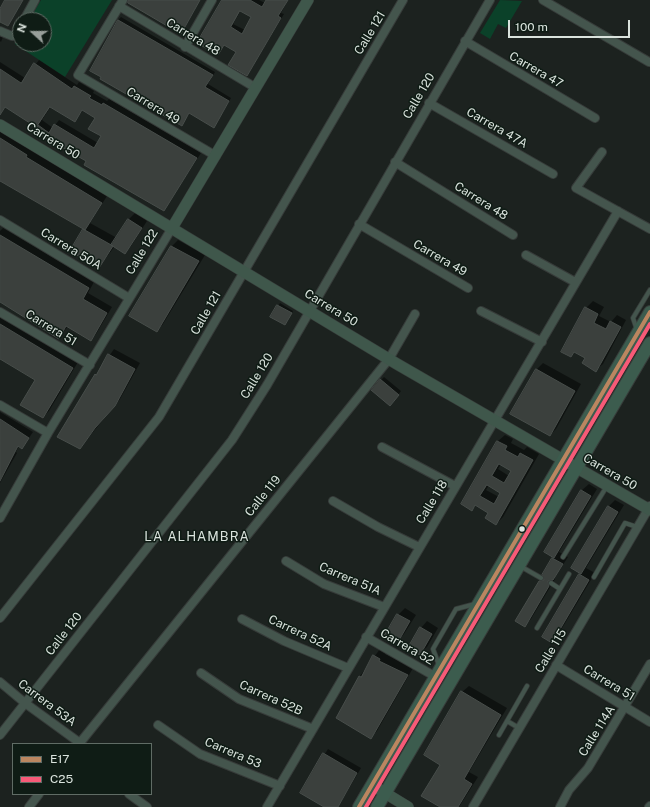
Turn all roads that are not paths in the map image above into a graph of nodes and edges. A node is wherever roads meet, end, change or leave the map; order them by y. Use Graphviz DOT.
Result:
graph roads {
  1 [pos="35,0"];
  2 [pos="212,0"];
  3 [pos="308,0"];
  4 [pos="403,0"];
  5 [pos="490,0"];
  6 [pos="543,0"];
  7 [pos="121,3"];
  8 [pos="28,12"];
  9 [pos="465,41"];
  10 [pos="185,46"];
  11 [pos="649,62"];
  12 [pos="256,88"];
  13 [pos="429,103"];
  14 [pos="596,118"];
  15 [pos="0,125"];
  16 [pos="602,152"];
  17 [pos="216,156"];
  18 [pos="395,162"];
  19 [pos="553,174"];
  20 [pos="618,211"];
  21 [pos="0,220"];
  22 [pos="359,224"];
  23 [pos="172,228"];
  24 [pos="650,229"];
  25 [pos="513,235"];
  26 [pos="526,255"];
  27 [pos="243,271"];
  28 [pos="575,282"];
  29 [pos="468,288"];
  30 [pos="650,290"];
  31 [pos="129,298"];
  32 [pos="310,311"];
  33 [pos="482,311"];
  34 [pos="0,312"];
  35 [pos="650,312"];
  36 [pos="415,314"];
  37 [pos="638,332"];
  38 [pos="542,342"];
  39 [pos="650,343"];
  40 [pos="389,359"];
  41 [pos="90,365"];
  42 [pos="0,405"];
  43 [pos="495,420"];
  44 [pos="48,433"];
  45 [pos="382,447"];
  46 [pos="563,460"];
  47 [pos="576,467"];
  48 [pos="607,485"];
  49 [pos="455,486"];
  50 [pos="333,501"];
  51 [pos="649,508"];
  52 [pos="0,518"];
  53 [pos="638,527"];
  54 [pos="419,547"];
  55 [pos="563,557"];
  56 [pos="286,561"];
  57 [pos="520,565"];
  58 [pos="570,574"];
  59 [pos="594,577"];
  60 [pos="541,578"];
  61 [pos="551,584"];
  62 [pos="560,589"];
  63 [pos="479,603"];
  64 [pos="384,607"];
  65 [pos="0,618"];
  66 [pos="242,619"];
  67 [pos="537,628"];
  68 [pos="366,637"];
  69 [pos="650,664"];
  70 [pos="556,665"];
  71 [pos="348,668"];
  72 [pos="201,673"];
  73 [pos="438,673"];
  74 [pos="0,682"];
  75 [pos="527,686"];
  76 [pos="25,703"];
  77 [pos="626,708"];
  78 [pos="508,721"];
  79 [pos="650,722"];
  80 [pos="158,725"];
  81 [pos="519,728"];
  82 [pos="313,729"];
  83 [pos="0,735"];
  84 [pos="500,735"];
  85 [pos="78,743"];
  86 [pos="80,743"];
  87 [pos="372,785"];
  88 [pos="280,786"];
  89 [pos="385,794"];
  90 [pos="38,795"];
  91 [pos="131,795"];
  92 [pos="362,802"];
  93 [pos="379,806"];
  94 [pos="29,807"];
  95 [pos="147,807"];
  96 [pos="267,807"];
  97 [pos="408,807"];
  98 [pos="473,807"];
  99 [pos="560,807"];
  1 -- 8 [label="street"];
  2 -- 10 [label="street"];
  3 -- 12 [label="street, Calle 122"];
  4 -- 27 [label="street, Calle 121"];
  5 -- 9 [label="street, Calle 120"];
  6 -- 11 [label="street"];
  7 -- 10 [label="street, Carrera 48"];
  7 -- 17 [label="street, Carrera 49"];
  9 -- 13 [label="street, Calle 120"];
  9 -- 14 [label="street, Carrera 47"];
  10 -- 12 [label="street, Carrera 48"];
  12 -- 17 [label="street, Calle 122"];
  13 -- 18 [label="street, Calle 120"];
  13 -- 19 [label="street, Carrera 47A"];
  15 -- 23 [label="street, Carrera 50"];
  16 -- 20 [label="street"];
  17 -- 23 [label="street, Calle 122"];
  18 -- 22 [label="street, Calle 120"];
  18 -- 25 [label="street, Carrera 48"];
  20 -- 24 [label="street"];
  20 -- 28 [label="street, Calle 118"];
  21 -- 31 [label="street, Carrera 50A"];
  22 -- 29 [label="street, Carrera 49"];
  22 -- 32 [label="street, Calle 120"];
  23 -- 27 [label="street, Carrera 50"];
  23 -- 31 [label="street, Calle 122"];
  26 -- 28 [label="street"];
  27 -- 32 [label="street, Carrera 50"];
  27 -- 65 [label="street, Calle 121"];
  28 -- 38 [label="street, Calle 118"];
  30 -- 37 [label="lane"];
  31 -- 41 [label="street, Calle 122"];
  32 -- 40 [label="street, Carrera 50"];
  32 -- 76 [label="street, Calle 120"];
  33 -- 38 [label="street"];
  34 -- 41 [label="street, Carrera 51"];
  35 -- 37 [label="main road"];
  36 -- 40 [label="street, Calle 119"];
  37 -- 46 [label="main road"];
  38 -- 43 [label="street, Calle 118"];
  39 -- 47 [label="main road"];
  40 -- 43 [label="street, Carrera 50"];
  40 -- 86 [label="street, Calle 119"];
  41 -- 44 [label="street, Calle 122"];
  42 -- 44 [label="street"];
  43 -- 46 [label="street, Carrera 50"];
  43 -- 49 [label="street, Calle 118"];
  44 -- 52 [label="street, Calle 122"];
  45 -- 49 [label="street"];
  46 -- 47 [label="street, Carrera 50"];
  46 -- 63 [label="main road"];
  47 -- 48 [label="street, Carrera 50"];
  47 -- 57 [label="main road"];
  48 -- 51 [label="street, Carrera 50"];
  48 -- 55 [label="lane"];
  49 -- 54 [label="street, Calle 118"];
  50 -- 54 [label="street"];
  51 -- 53 [label="street, Calle 115"];
  53 -- 59 [label="lane"];
  53 -- 70 [label="street, Calle 115"];
  54 -- 64 [label="street, Calle 118"];
  56 -- 64 [label="street, Carrera 51A"];
  57 -- 60 [label="lane"];
  57 -- 89 [label="main road"];
  58 -- 62 [label="lane"];
  61 -- 62 [label="lane"];
  62 -- 67 [label="lane"];
  63 -- 73 [label="main road"];
  63 -- 73 [label="lane"];
  64 -- 68 [label="street, Calle 118"];
  66 -- 71 [label="street, Carrera 52A"];
  68 -- 71 [label="street, Calle 118"];
  68 -- 73 [label="street, Carrera 52"];
  69 -- 77 [label="street, Calle 114A"];
  70 -- 77 [label="street, Carrera 51"];
  70 -- 81 [label="street, Calle 115"];
  71 -- 82 [label="street, Calle 118"];
  72 -- 82 [label="street, Carrera 52B"];
  73 -- 87 [label="main road"];
  74 -- 76 [label="street, Carrera 53A"];
  75 -- 78 [label="lane"];
  76 -- 83 [label="street, Calle 120"];
  76 -- 85 [label="street, Carrera 53A"];
  77 -- 79 [label="street, Carrera 51"];
  77 -- 99 [label="street, Calle 114A"];
  78 -- 81 [label="lane"];
  78 -- 84 [label="lane"];
  80 -- 88 [label="street, Carrera 53"];
  81 -- 98 [label="street, Calle 115"];
  82 -- 88 [label="street, Calle 118"];
  87 -- 89 [label="street"];
  87 -- 92 [label="main road"];
  88 -- 96 [label="street, Calle 118"];
  89 -- 93 [label="main road"];
  89 -- 97 [label="street"];
  90 -- 94 [label="street"];
  91 -- 95 [label="street"];
  92 -- 93 [label="street"];
}
